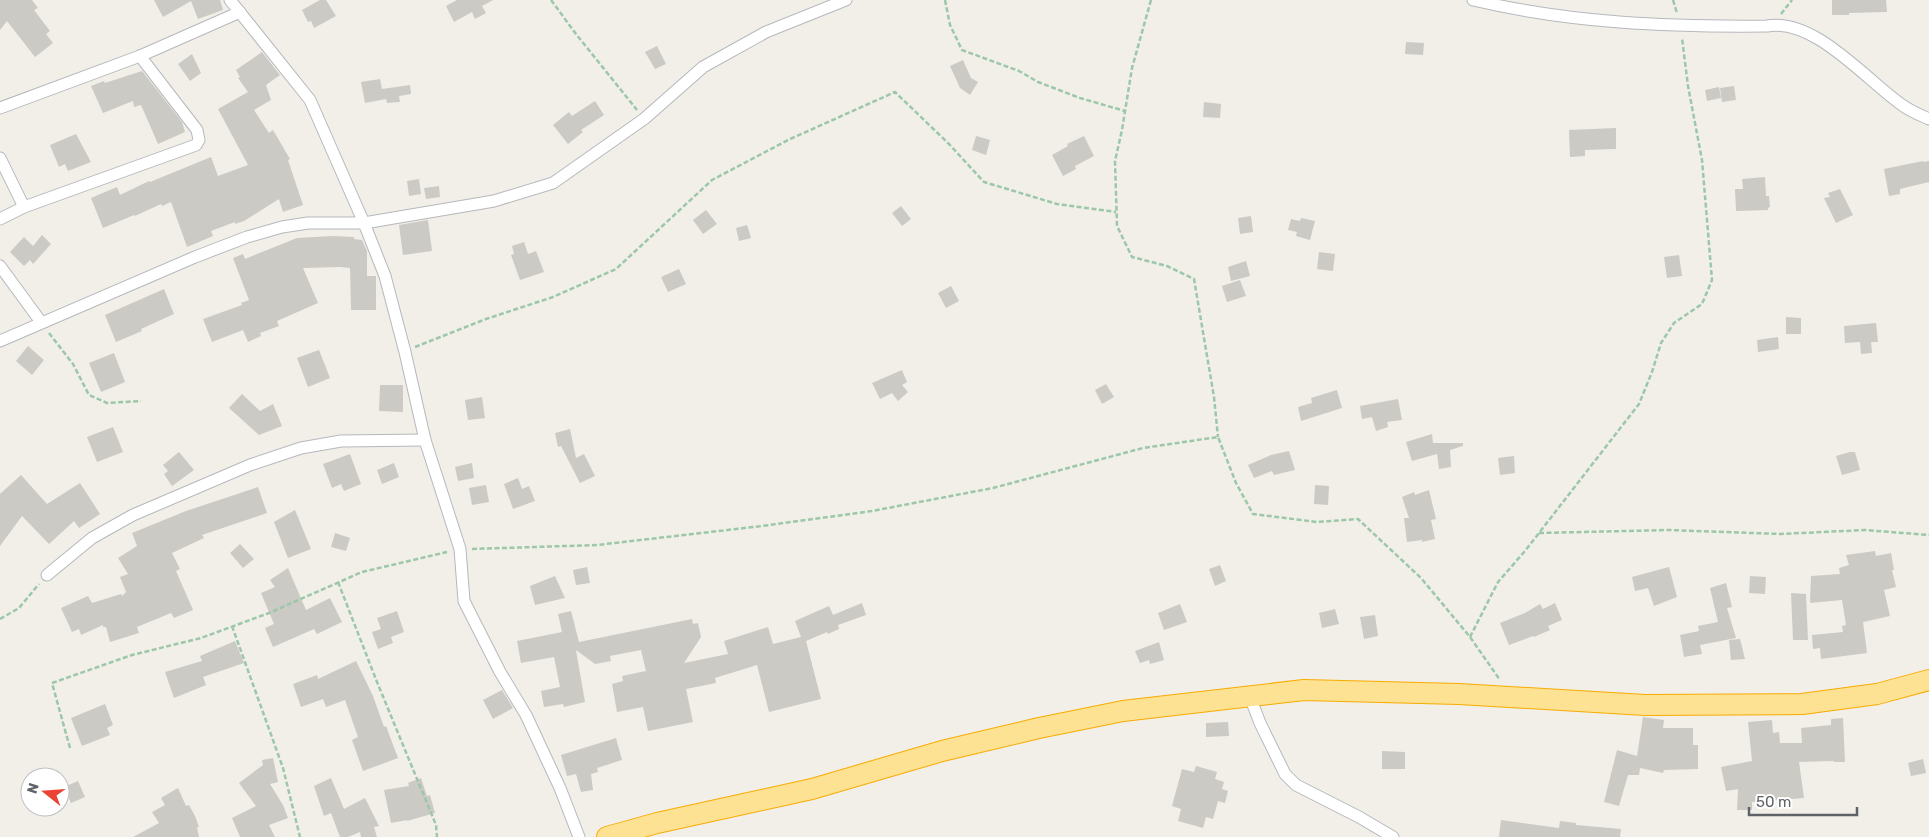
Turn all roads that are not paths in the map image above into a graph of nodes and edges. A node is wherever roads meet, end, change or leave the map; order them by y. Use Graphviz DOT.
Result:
graph roads {
  1 [pos="230,0"];
  2 [pos="846,0"];
  3 [pos="1473,0"];
  4 [pos="240,12"];
  5 [pos="140,56"];
  6 [pos="0,108"];
  7 [pos="1929,119"];
  8 [pos="0,158"];
  9 [pos="24,207"];
  10 [pos="0,219"];
  11 [pos="364,223"];
  12 [pos="0,266"];
  13 [pos="41,322"];
  14 [pos="0,341"];
  15 [pos="425,440"];
  16 [pos="47,575"];
  17 [pos="1929,680"];
  18 [pos="1250,696"];
  19 [pos="579,837"];
  20 [pos="607,837"];
  21 [pos="1393,837"];
  1 -- 4 [label="street"];
  2 -- 11 [label="street"];
  3 -- 7 [label="street"];
  4 -- 5 [label="street"];
  4 -- 11 [label="street"];
  5 -- 6 [label="street"];
  5 -- 9 [label="street"];
  8 -- 9 [label="street"];
  9 -- 10 [label="street"];
  11 -- 13 [label="street"];
  11 -- 15 [label="street"];
  12 -- 13 [label="street"];
  13 -- 14 [label="street"];
  15 -- 16 [label="street"];
  15 -- 19 [label="street"];
  17 -- 18 [label="highway"];
  18 -- 20 [label="highway"];
  18 -- 21 [label="street"];
}
